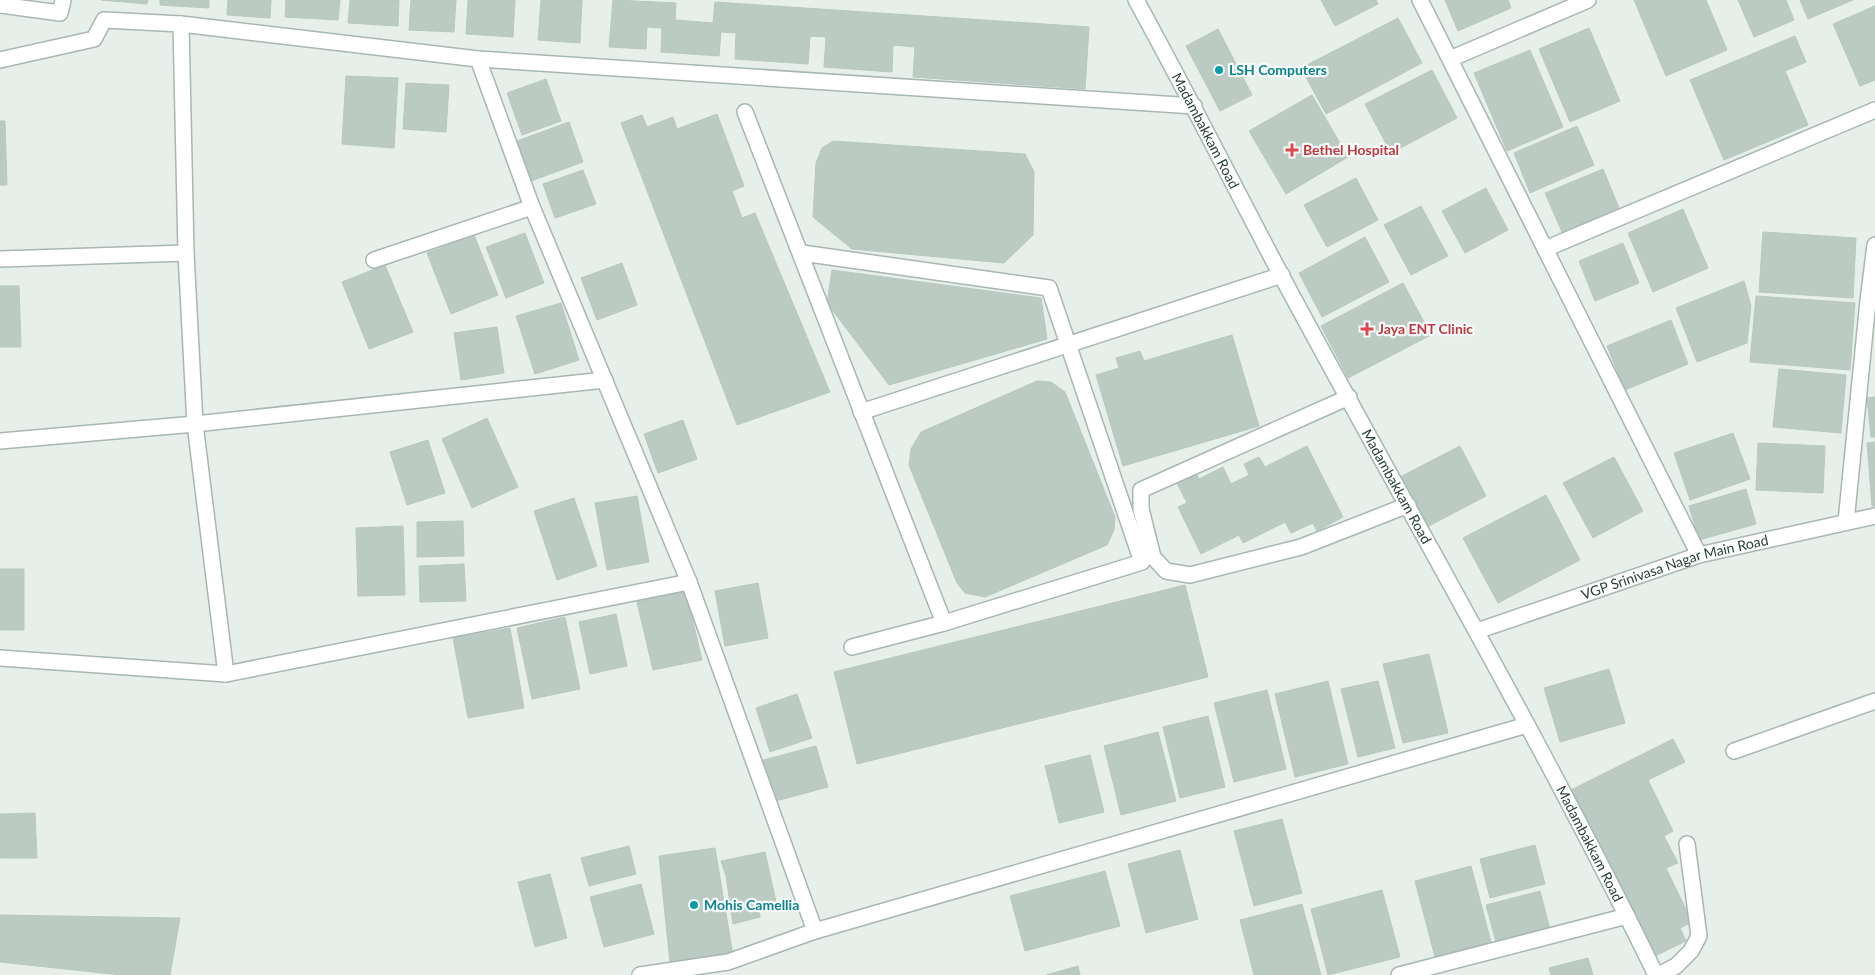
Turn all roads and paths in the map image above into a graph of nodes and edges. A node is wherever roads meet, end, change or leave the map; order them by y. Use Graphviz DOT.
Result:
graph roads {
  1 [pos="63,0"];
  2 [pos="1136,0"];
  3 [pos="1420,0"];
  4 [pos="1588,0"];
  5 [pos="0,5"];
  6 [pos="182,24"];
  7 [pos="478,59"];
  8 [pos="1450,59"];
  9 [pos="0,60"];
  10 [pos="1194,106"];
  11 [pos="1875,110"];
  12 [pos="745,112"];
  13 [pos="532,207"];
  14 [pos="1875,245"];
  15 [pos="1545,249"];
  16 [pos="186,253"];
  17 [pos="802,253"];
  18 [pos="0,260"];
  19 [pos="374,260"];
  20 [pos="1282,275"];
  21 [pos="1871,300"];
  22 [pos="1068,345"];
  23 [pos="605,380"];
  24 [pos="1349,397"];
  25 [pos="861,412"];
  26 [pos="195,424"];
  27 [pos="0,441"];
  28 [pos="1408,505"];
  29 [pos="1875,516"];
  30 [pos="1846,522"];
  31 [pos="1699,555"];
  32 [pos="689,582"];
  33 [pos="944,623"];
  34 [pos="1478,631"];
  35 [pos="852,647"];
  36 [pos="0,658"];
  37 [pos="226,674"];
  38 [pos="1875,701"];
  39 [pos="1527,725"];
  40 [pos="1734,750"];
  41 [pos="1687,844"];
  42 [pos="1627,916"];
  43 [pos="815,931"];
  44 [pos="640,975"];
  45 [pos="1399,975"];
  46 [pos="1658,975"];
  1 -- 5 [label="street"];
  2 -- 10 [label="street, Madambakkam Road"];
  3 -- 8 [label="street"];
  4 -- 8 [label="street"];
  6 -- 7 [label="street"];
  6 -- 9 [label="street"];
  6 -- 16 [label="street"];
  7 -- 10 [label="street"];
  7 -- 13 [label="street"];
  8 -- 15 [label="street"];
  10 -- 20 [label="street, Madambakkam Road"];
  11 -- 15 [label="street"];
  12 -- 17 [label="street"];
  13 -- 19 [label="street"];
  13 -- 23 [label="street"];
  14 -- 21 [label="street"];
  15 -- 31 [label="street"];
  16 -- 18 [label="street"];
  16 -- 26 [label="street"];
  17 -- 22 [label="street"];
  17 -- 25 [label="street"];
  20 -- 22 [label="street"];
  20 -- 24 [label="street, Madambakkam Road"];
  21 -- 30 [label="street"];
  22 -- 25 [label="street"];
  22 -- 33 [label="street"];
  23 -- 26 [label="street"];
  23 -- 32 [label="street"];
  24 -- 28 [label="street, Madambakkam Road"];
  24 -- 28 [label="street"];
  25 -- 33 [label="street"];
  26 -- 27 [label="street"];
  26 -- 37 [label="street"];
  28 -- 34 [label="street, Madambakkam Road"];
  29 -- 30 [label="street, VGP Srinivasa Nagar Main Road"];
  30 -- 31 [label="street, VGP Srinivasa Nagar Main Road"];
  31 -- 34 [label="street, VGP Srinivasa Nagar Main Road"];
  32 -- 37 [label="street"];
  32 -- 43 [label="street"];
  33 -- 35 [label="street"];
  34 -- 39 [label="street, Madambakkam Road"];
  36 -- 37 [label="street"];
  38 -- 40 [label="street"];
  39 -- 42 [label="street, Madambakkam Road"];
  39 -- 43 [label="street"];
  41 -- 46 [label="street"];
  42 -- 45 [label="street"];
  42 -- 46 [label="street, Madambakkam Road"];
  43 -- 44 [label="street"];
}
